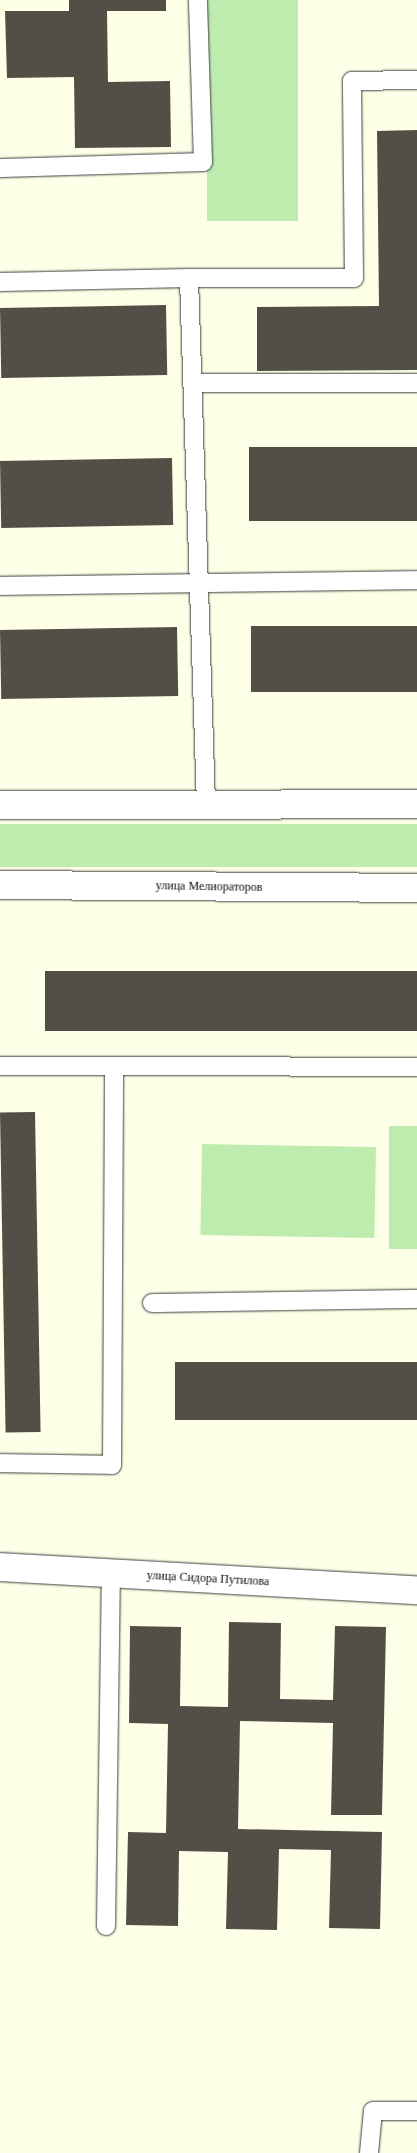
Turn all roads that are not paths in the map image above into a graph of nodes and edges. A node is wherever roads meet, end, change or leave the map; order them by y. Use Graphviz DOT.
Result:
graph roads {
  1 [pos="198,0"];
  2 [pos="417,80"];
  3 [pos="0,168"];
  4 [pos="189,278"];
  5 [pos="0,282"];
  6 [pos="417,382"];
  7 [pos="192,383"];
  8 [pos="417,580"];
  9 [pos="199,581"];
  10 [pos="0,586"];
  11 [pos="206,804"];
  12 [pos="417,804"];
  13 [pos="0,805"];
  14 [pos="0,885"];
  15 [pos="417,888"];
  16 [pos="0,1066"];
  17 [pos="114,1066"];
  18 [pos="417,1067"];
  19 [pos="417,1299"];
  20 [pos="152,1303"];
  21 [pos="0,1463"];
  22 [pos="0,1567"];
  23 [pos="111,1574"];
  24 [pos="417,1590"];
  25 [pos="106,1926"];
  26 [pos="417,2111"];
  27 [pos="369,2153"];
  1 -- 3 [label="lane"];
  2 -- 4 [label="lane"];
  4 -- 5 [label="lane"];
  4 -- 7 [label="lane"];
  6 -- 7 [label="lane"];
  7 -- 9 [label="lane"];
  8 -- 9 [label="lane"];
  9 -- 10 [label="lane"];
  9 -- 11 [label="lane"];
  11 -- 12 [label="street"];
  11 -- 13 [label="street"];
  14 -- 15 [label="street, улица Мелиораторов"];
  16 -- 17 [label="lane"];
  17 -- 18 [label="lane"];
  17 -- 21 [label="lane"];
  19 -- 20 [label="lane"];
  22 -- 23 [label="street, улица Сидора Путилова"];
  23 -- 24 [label="street, улица Сидора Путилова"];
  23 -- 25 [label="lane"];
  26 -- 27 [label="lane"];
}
